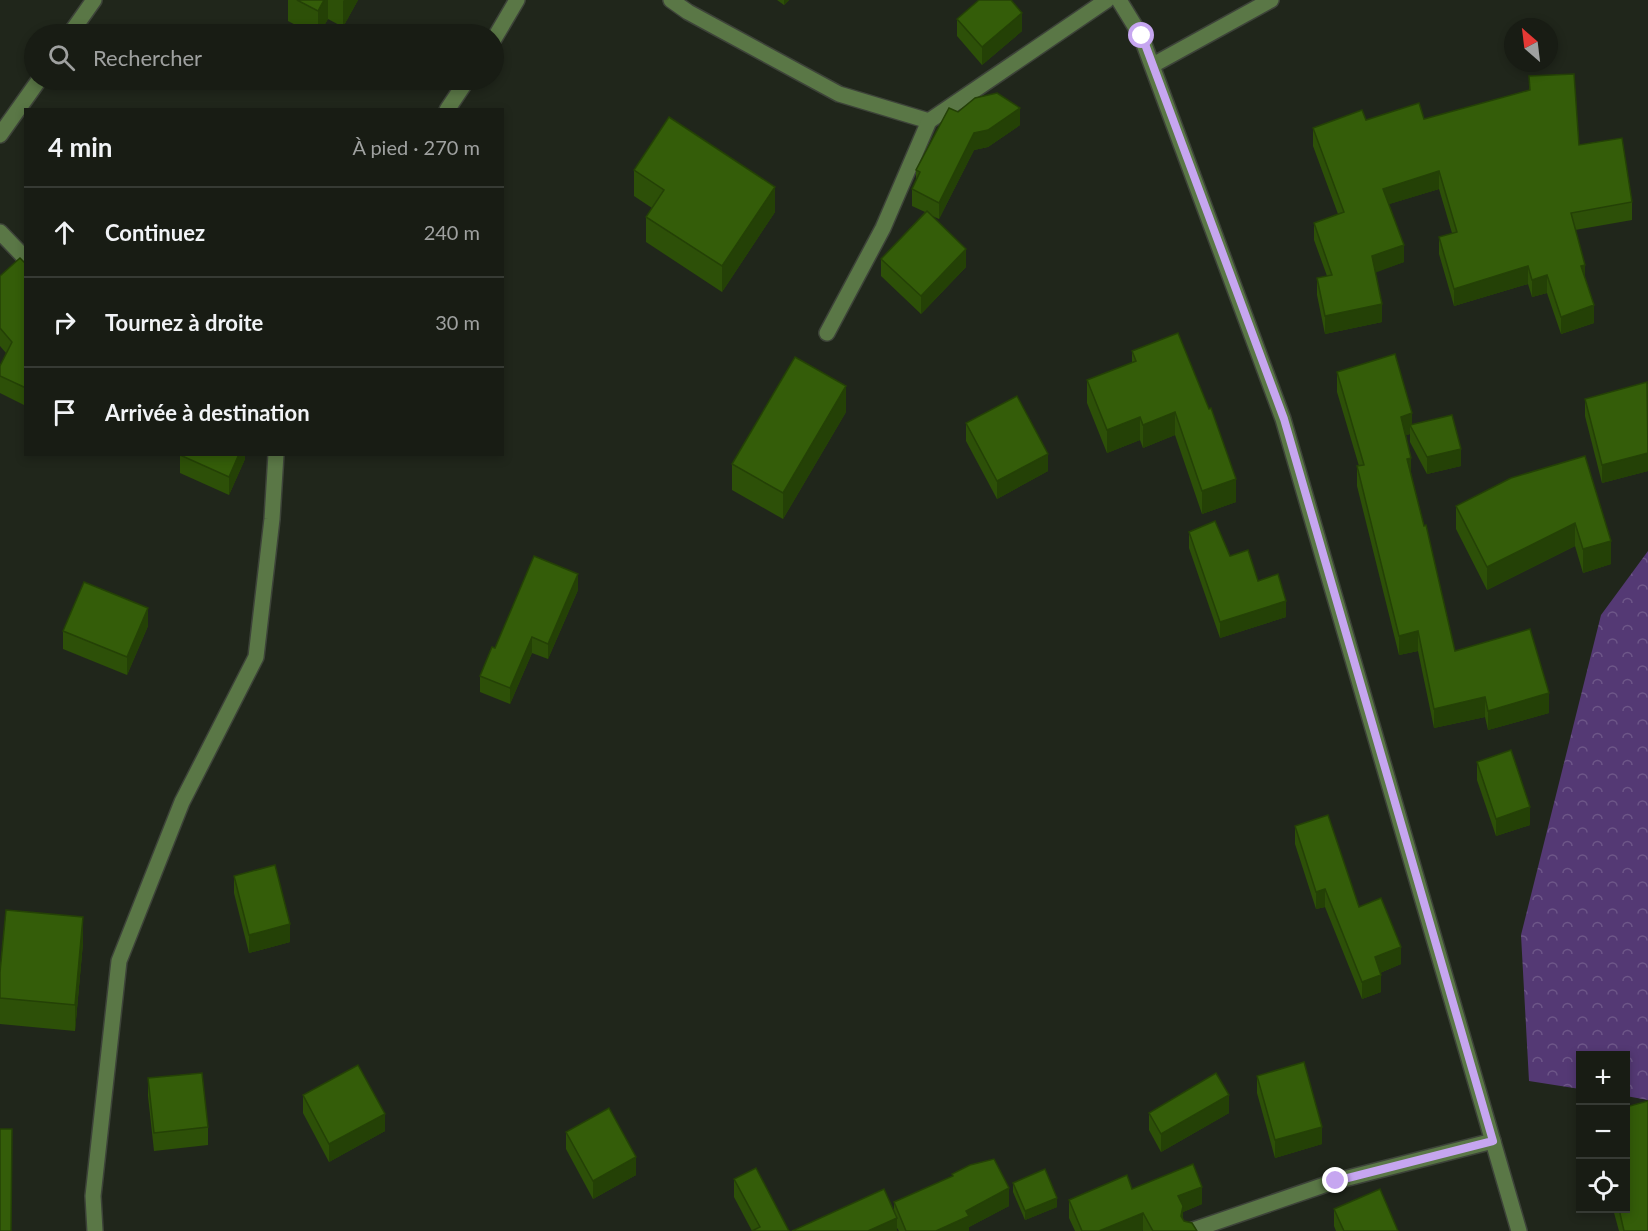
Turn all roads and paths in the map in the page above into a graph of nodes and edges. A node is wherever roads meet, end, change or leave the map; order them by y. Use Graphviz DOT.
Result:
graph roads {
  1 [pos="94,0"];
  2 [pos="517,0"];
  3 [pos="671,0"];
  4 [pos="1107,0"];
  5 [pos="1119,0"];
  6 [pos="1271,0"];
  7 [pos="77,24"];
  8 [pos="503,24"];
  9 [pos="1153,66"];
  10 [pos="32,90"];
  11 [pos="460,90"];
  12 [pos="448,108"];
  13 [pos="929,121"];
  14 [pos="0,135"];
  15 [pos="0,232"];
  16 [pos="24,257"];
  17 [pos="827,333"];
  18 [pos="276,456"];
  19 [pos="1493,1141"];
  20 [pos="95,1231"];
  21 [pos="1190,1231"];
  22 [pos="1519,1231"];
  1 -- 7 [label="street"];
  2 -- 8 [label="street"];
  3 -- 13 [label="street"];
  4 -- 13 [label="street"];
  5 -- 9 [label="street"];
  6 -- 9 [label="street"];
  9 -- 19 [label="street"];
  10 -- 14 [label="street"];
  11 -- 12 [label="street"];
  13 -- 17 [label="street"];
  15 -- 16 [label="street"];
  18 -- 20 [label="street"];
  19 -- 21 [label="street"];
  19 -- 22 [label="street"];
}
